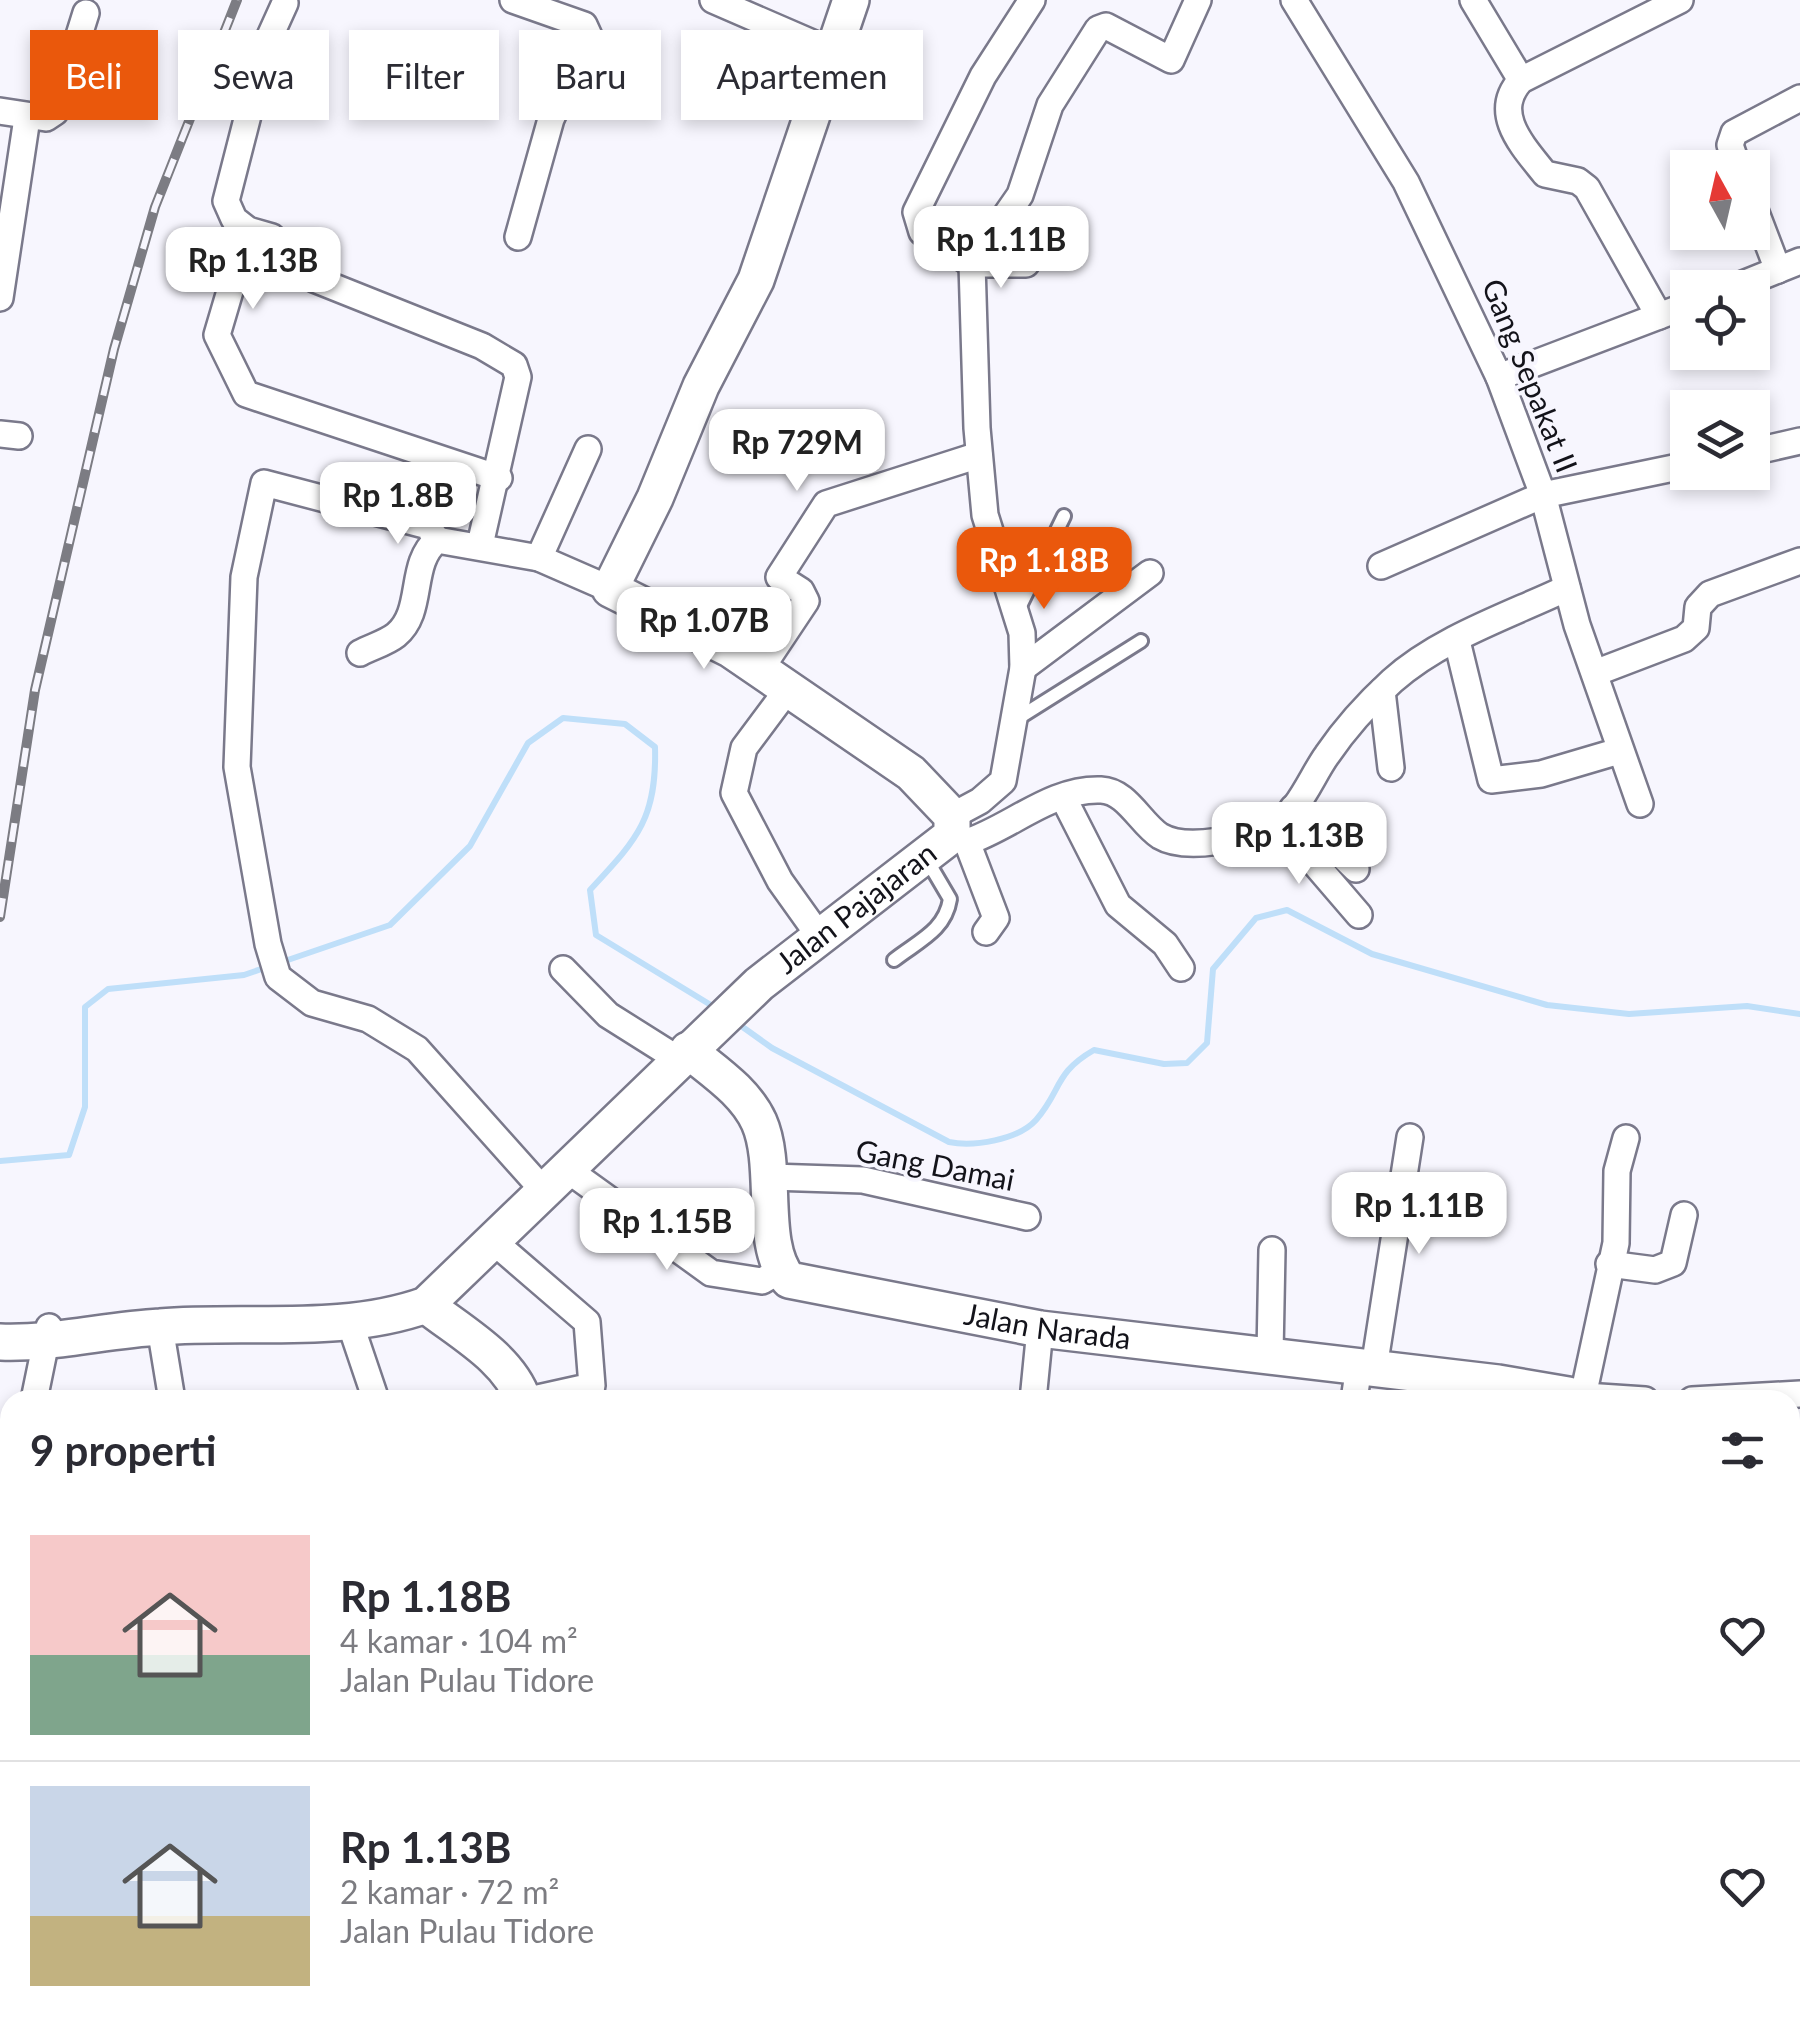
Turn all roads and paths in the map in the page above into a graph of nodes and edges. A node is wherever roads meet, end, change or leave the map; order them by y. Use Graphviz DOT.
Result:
graph roads {
  1 [pos="513,0"];
  2 [pos="714,0"];
  3 [pos="851,0"];
  4 [pos="1032,0"];
  5 [pos="1198,0"];
  6 [pos="1294,0"];
  7 [pos="1473,0"];
  8 [pos="1680,0"];
  9 [pos="285,3"];
  10 [pos="575,10"];
  11 [pos="86,13"];
  12 [pos="783,30"];
  13 [pos="841,30"];
  14 [pos="1522,80"];
  15 [pos="1800,98"];
  16 [pos="0,111"];
  17 [pos="27,118"];
  18 [pos="810,120"];
  19 [pos="1732,150"];
  20 [pos="248,230"];
  21 [pos="1770,233"];
  22 [pos="518,237"];
  23 [pos="972,264"];
  24 [pos="1026,264"];
  25 [pos="1789,265"];
  26 [pos="0,298"];
  27 [pos="1670,312"];
  28 [pos="1659,316"];
  29 [pos="1499,376"];
  30 [pos="1800,442"];
  31 [pos="588,448"];
  32 [pos="1770,448"];
  33 [pos="980,456"];
  34 [pos="1670,469"];
  35 [pos="498,478"];
  36 [pos="1542,495"];
  37 [pos="1064,516"];
  38 [pos="437,540"];
  39 [pos="480,545"];
  40 [pos="539,558"];
  41 [pos="1800,561"];
  42 [pos="1380,566"];
  43 [pos="1150,573"];
  44 [pos="1568,588"];
  45 [pos="610,589"];
  46 [pos="1016,614"];
  47 [pos="1141,640"];
  48 [pos="1456,640"];
  49 [pos="360,653"];
  50 [pos="1024,668"];
  51 [pos="1595,673"];
  52 [pos="774,680"];
  53 [pos="1382,690"];
  54 [pos="1017,718"];
  55 [pos="1619,750"];
  56 [pos="1390,768"];
  57 [pos="1064,796"];
  58 [pos="1640,804"];
  59 [pos="1287,816"];
  60 [pos="949,838"];
  61 [pos="1356,869"];
  62 [pos="1359,915"];
  63 [pos="986,932"];
  64 [pos="820,938"];
  65 [pos="894,960"];
  66 [pos="563,968"];
  67 [pos="1181,968"];
  68 [pos="684,1056"];
  69 [pos="1410,1137"];
  70 [pos="1626,1138"];
  71 [pos="770,1177"];
  72 [pos="556,1181"];
  73 [pos="1684,1215"];
  74 [pos="1027,1217"];
  75 [pos="493,1241"];
  76 [pos="1272,1250"];
  77 [pos="1610,1264"];
  78 [pos="780,1270"];
  79 [pos="426,1306"];
  80 [pos="0,1320"];
  81 [pos="348,1320"];
  82 [pos="143,1329"];
  83 [pos="1040,1329"];
  84 [pos="48,1334"];
  85 [pos="0,1342"];
  86 [pos="1270,1354"];
  87 [pos="1362,1378"];
  88 [pos="36,1390"];
  89 [pos="168,1390"];
  90 [pos="372,1390"];
  91 [pos="521,1390"];
  92 [pos="573,1390"];
  93 [pos="1034,1390"];
  94 [pos="1495,1390"];
  95 [pos="1575,1390"];
  1 -- 10 [label="street"];
  2 -- 12 [label="street"];
  3 -- 13 [label="main road"];
  4 -- 23 [label="street"];
  5 -- 23 [label="street"];
  6 -- 29 [label="street, Gang Sepakat II"];
  7 -- 14 [label="street"];
  8 -- 14 [label="street"];
  9 -- 20 [label="street"];
  10 -- 22 [label="street"];
  11 -- 17 [label="street"];
  14 -- 28 [label="street"];
  15 -- 19 [label="street"];
  16 -- 17 [label="street"];
  17 -- 26 [label="street"];
  18 -- 45 [label="main road"];
  20 -- 35 [label="street"];
  20 -- 35 [label="street"];
  21 -- 25 [label="street"];
  23 -- 24 [label="street"];
  23 -- 33 [label="street"];
  27 -- 28 [label="street"];
  28 -- 29 [label="street"];
  29 -- 36 [label="street, Gang Sepakat II"];
  30 -- 32 [label="street"];
  31 -- 40 [label="street"];
  33 -- 46 [label="street"];
  33 -- 52 [label="street"];
  34 -- 36 [label="street"];
  35 -- 39 [label="street"];
  36 -- 42 [label="street"];
  36 -- 44 [label="street, Gang Sepakat II"];
  37 -- 46 [label="lane"];
  38 -- 39 [label="street"];
  38 -- 49 [label="street"];
  38 -- 72 [label="street"];
  39 -- 40 [label="street"];
  40 -- 45 [label="street"];
  41 -- 51 [label="street"];
  43 -- 50 [label="street"];
  44 -- 48 [label="street"];
  44 -- 51 [label="street, Gang Sepakat II"];
  45 -- 52 [label="main road, Jalan Pajajaran"];
  46 -- 50 [label="street"];
  47 -- 54 [label="lane"];
  48 -- 53 [label="street"];
  48 -- 55 [label="street"];
  50 -- 54 [label="street"];
  51 -- 55 [label="street, Gang Sepakat II"];
  52 -- 60 [label="main road, Jalan Pajajaran"];
  52 -- 64 [label="street"];
  53 -- 56 [label="street"];
  53 -- 59 [label="street"];
  54 -- 60 [label="street"];
  55 -- 58 [label="street, Gang Sepakat II"];
  57 -- 59 [label="street"];
  57 -- 60 [label="street"];
  57 -- 67 [label="street"];
  59 -- 61 [label="street"];
  59 -- 62 [label="street"];
  60 -- 63 [label="street"];
  60 -- 64 [label="main road, Jalan Pajajaran"];
  60 -- 65 [label="lane"];
  64 -- 68 [label="main road, Jalan Pajajaran"];
  66 -- 68 [label="street"];
  68 -- 71 [label="main road"];
  68 -- 72 [label="main road, Jalan Pajajaran"];
  69 -- 87 [label="street"];
  70 -- 77 [label="street"];
  71 -- 74 [label="street, Gang Damai"];
  71 -- 78 [label="main road"];
  72 -- 75 [label="main road, Jalan Pajajaran"];
  72 -- 78 [label="street"];
  73 -- 77 [label="street"];
  75 -- 79 [label="main road, Jalan Pajajaran"];
  75 -- 92 [label="street"];
  76 -- 86 [label="street"];
  77 -- 95 [label="street"];
  78 -- 83 [label="main road, Jalan Narada"];
  79 -- 81 [label="main road, Jalan Pajajaran"];
  79 -- 91 [label="main road"];
  80 -- 84 [label="main road"];
  81 -- 82 [label="main road, Jalan Pajajaran"];
  81 -- 90 [label="street"];
  82 -- 84 [label="main road, Jalan Pajajaran"];
  82 -- 89 [label="street"];
  83 -- 86 [label="main road, Jalan Narada"];
  83 -- 93 [label="street"];
  84 -- 85 [label="main road"];
  84 -- 88 [label="street"];
  86 -- 87 [label="main road, Jalan Narada"];
  87 -- 94 [label="main road, Jalan Narada"];
}
